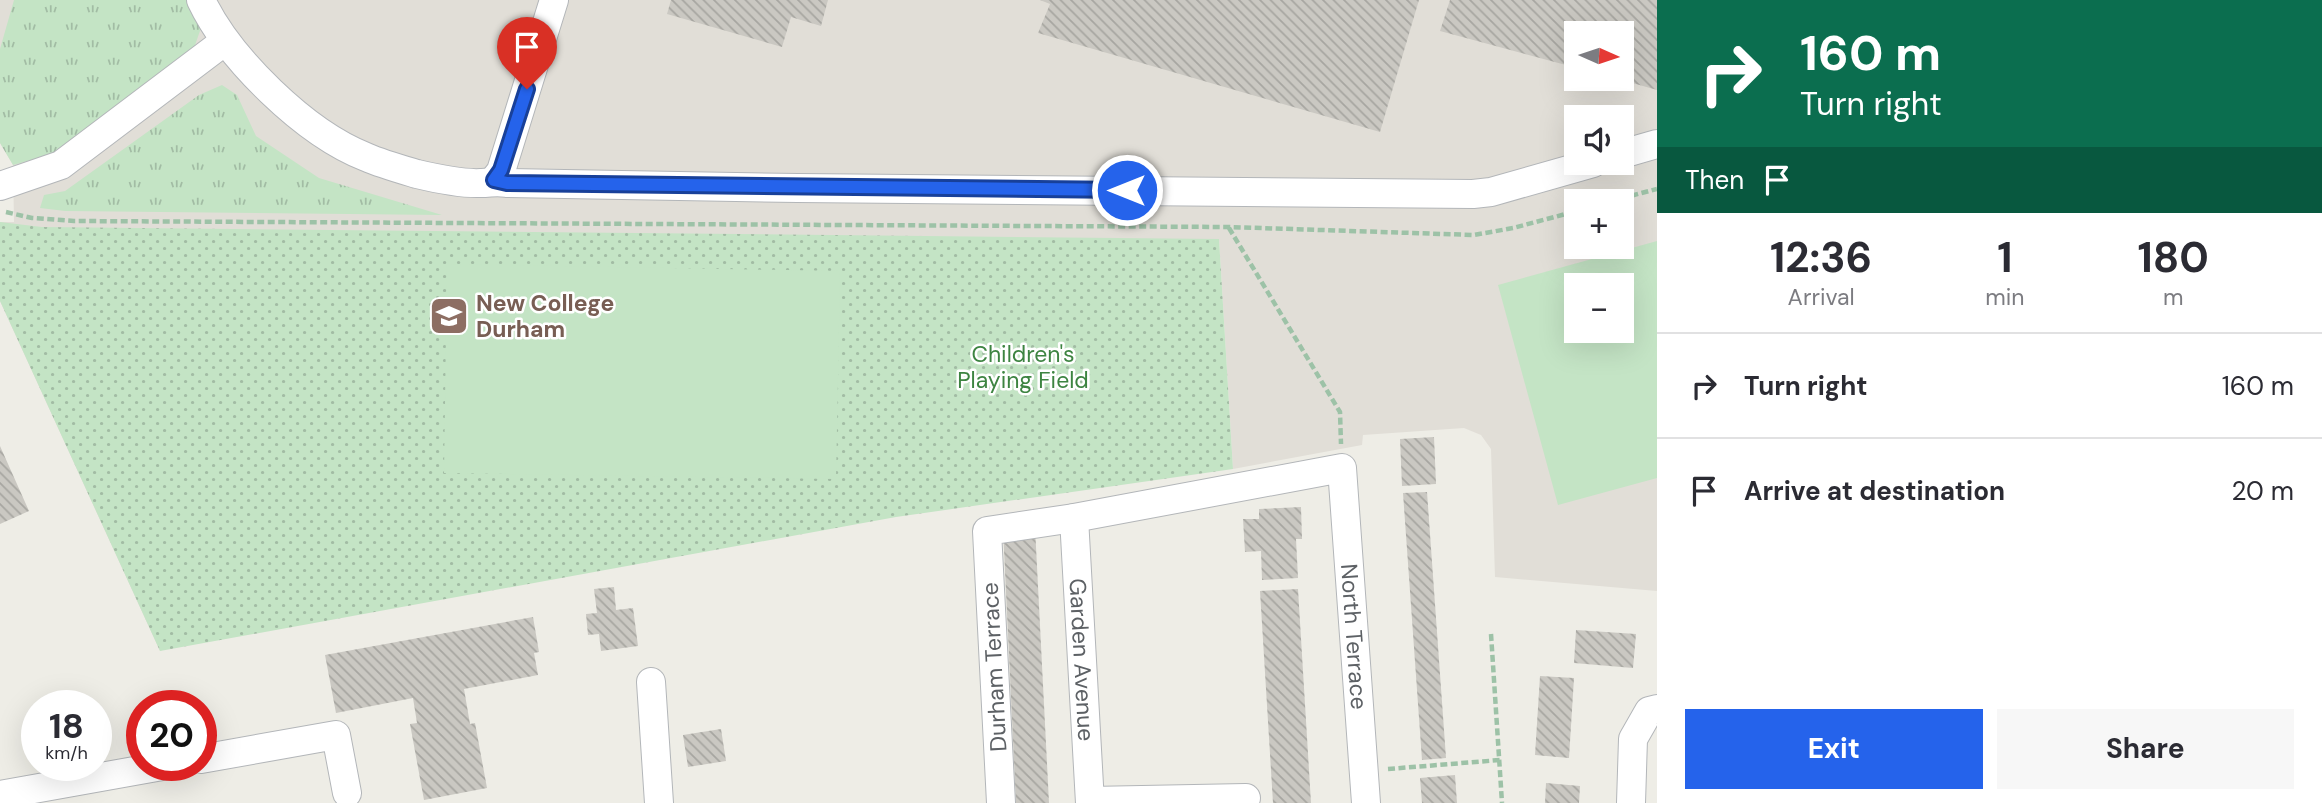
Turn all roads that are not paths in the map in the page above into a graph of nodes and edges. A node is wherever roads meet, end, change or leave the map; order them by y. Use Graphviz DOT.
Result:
graph roads {
  1 [pos="201,0"];
  2 [pos="554,0"];
  3 [pos="225,41"];
  4 [pos="1657,144"];
  5 [pos="1634,151"];
  6 [pos="1564,171"];
  7 [pos="494,180"];
  8 [pos="0,186"];
  9 [pos="1074,517"];
  10 [pos="651,682"];
  11 [pos="1657,709"];
  12 [pos="217,756"];
  13 [pos="126,774"];
  14 [pos="347,793"];
  15 [pos="1246,798"];
  16 [pos="0,800"];
  17 [pos="1090,802"];
  18 [pos="659,803"];
  19 [pos="1001,803"];
  20 [pos="1366,803"];
  21 [pos="1631,803"];
  1 -- 3 [label="street"];
  2 -- 7 [label="street"];
  3 -- 7 [label="street"];
  3 -- 8 [label="street"];
  4 -- 5 [label="street"];
  6 -- 7 [label="street"];
  9 -- 17 [label="street, Garden Avenue"];
  9 -- 19 [label="street, Durham Terrace"];
  9 -- 20 [label="street, North Terrace"];
  10 -- 18 [label="street"];
  11 -- 21 [label="street"];
  12 -- 14 [label="street"];
  13 -- 16 [label="street"];
  15 -- 17 [label="street"];
}
